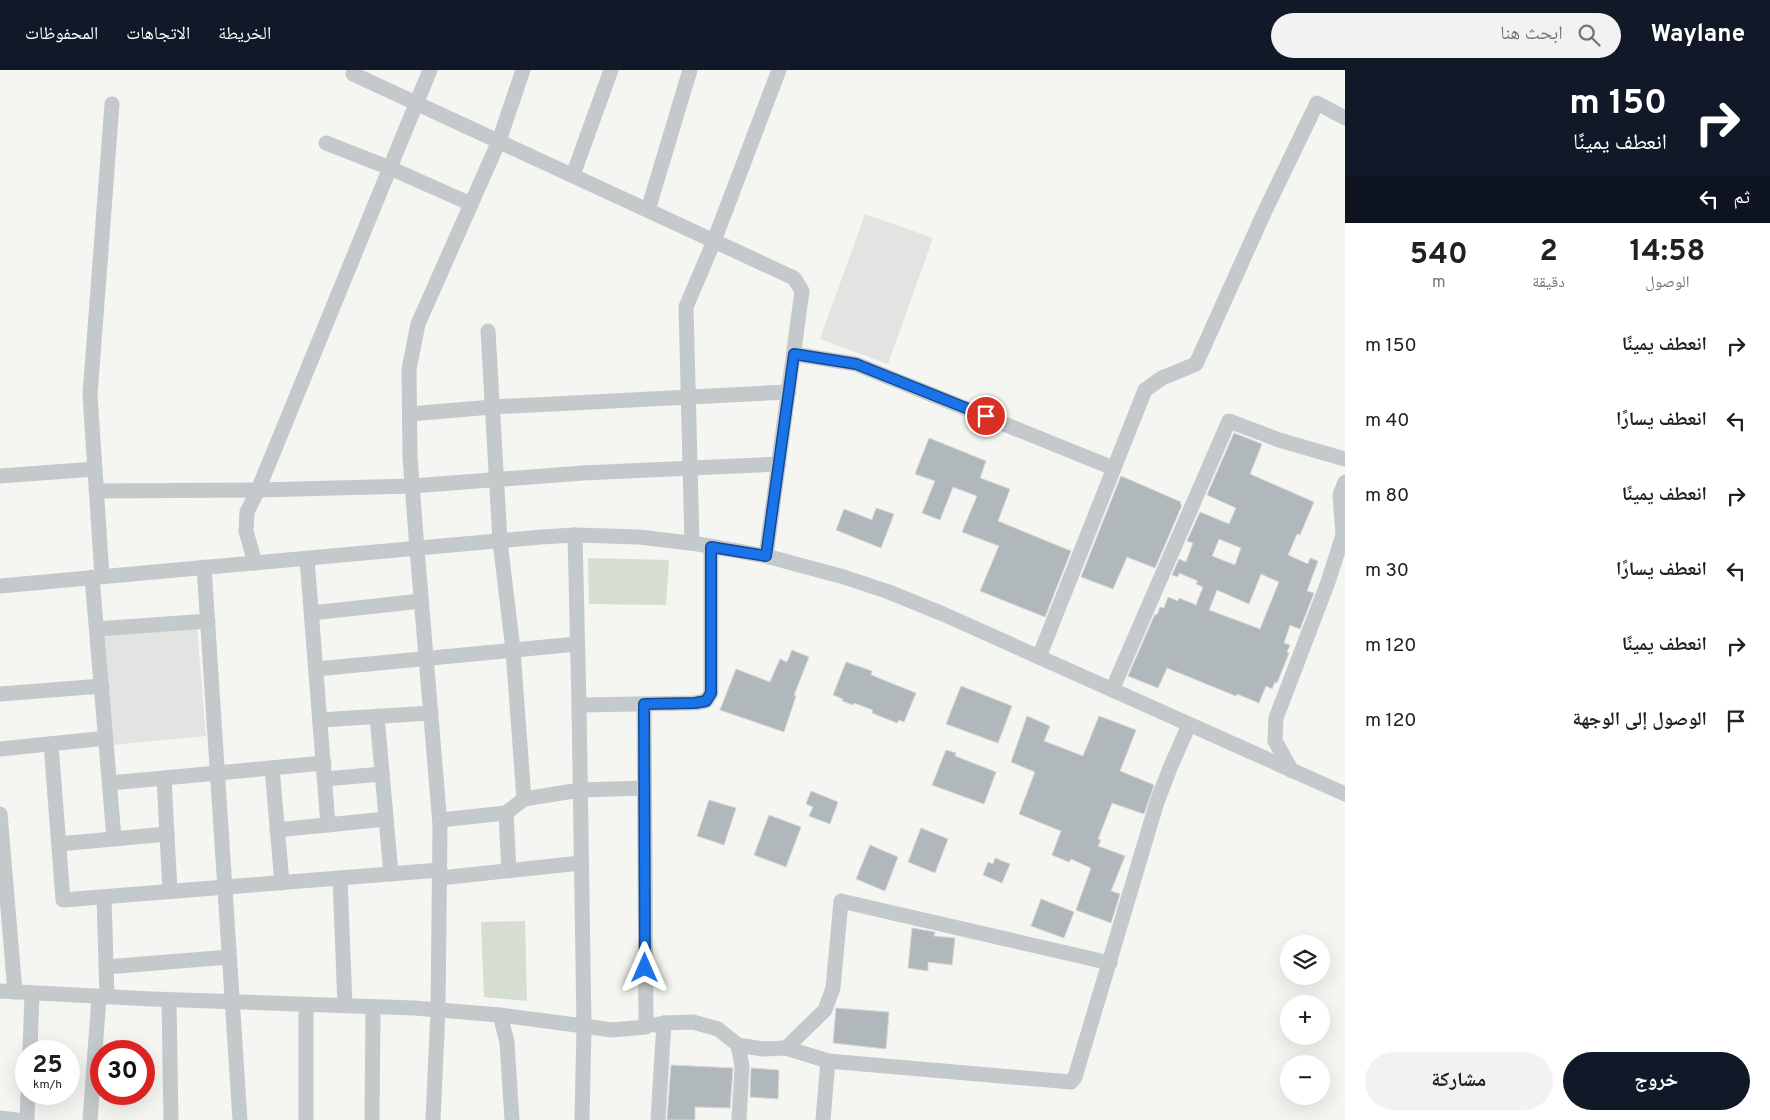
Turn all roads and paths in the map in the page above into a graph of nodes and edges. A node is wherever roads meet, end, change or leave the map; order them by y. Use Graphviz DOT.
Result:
graph roads {
  1 [pos="430,70"];
  2 [pos="523,70"];
  3 [pos="611,70"];
  4 [pos="690,70"];
  5 [pos="779,70"];
  6 [pos="353,74"];
  7 [pos="417,103"];
  8 [pos="112,104"];
  9 [pos="1345,118"];
  10 [pos="499,141"];
  11 [pos="326,143"];
  12 [pos="390,168"];
  13 [pos="573,176"];
  14 [pos="471,204"];
  15 [pos="648,210"];
  16 [pos="714,241"];
  17 [pos="488,331"];
  18 [pos="794,354"];
  19 [pos="789,392"];
  20 [pos="689,396"];
  21 [pos="492,407"];
  22 [pos="410,414"];
  23 [pos="1345,459"];
  24 [pos="779,464"];
  25 [pos="690,468"];
  26 [pos="1113,468"];
  27 [pos="95,470"];
  28 [pos="0,476"];
  29 [pos="496,479"];
  30 [pos="1345,482"];
  31 [pos="412,486"];
  32 [pos="258,490"];
  33 [pos="96,491"];
  34 [pos="575,536"];
  35 [pos="500,541"];
  36 [pos="692,543"];
  37 [pos="711,547"];
  38 [pos="417,549"];
  39 [pos="766,556"];
  40 [pos="307,559"];
  41 [pos="255,563"];
  42 [pos="204,567"];
  43 [pos="97,576"];
  44 [pos="0,586"];
  45 [pos="421,601"];
  46 [pos="312,613"];
  47 [pos="208,621"];
  48 [pos="97,629"];
  49 [pos="577,644"];
  50 [pos="512,650"];
  51 [pos="1039,657"];
  52 [pos="427,659"];
  53 [pos="316,669"];
  54 [pos="102,686"];
  55 [pos="1112,690"];
  56 [pos="0,694"];
  57 [pos="644,704"];
  58 [pos="579,705"];
  59 [pos="431,713"];
  60 [pos="377,716"];
  61 [pos="320,720"];
  62 [pos="1189,725"];
  63 [pos="106,738"];
  64 [pos="51,744"];
  65 [pos="0,748"];
  66 [pos="324,763"];
  67 [pos="272,768"];
  68 [pos="1292,771"];
  69 [pos="217,772"];
  70 [pos="382,774"];
  71 [pos="164,778"];
  72 [pos="325,780"];
  73 [pos="110,783"];
  74 [pos="644,788"];
  75 [pos="580,790"];
  76 [pos="1345,794"];
  77 [pos="524,799"];
  78 [pos="506,813"];
  79 [pos="0,814"];
  80 [pos="386,819"];
  81 [pos="440,820"];
  82 [pos="328,825"];
  83 [pos="277,830"];
  84 [pos="167,834"];
  85 [pos="114,838"];
  86 [pos="59,844"];
  87 [pos="581,863"];
  88 [pos="508,871"];
  89 [pos="391,874"];
  90 [pos="440,874"];
  91 [pos="340,878"];
  92 [pos="282,883"];
  93 [pos="225,887"];
  94 [pos="170,891"];
  95 [pos="104,897"];
  96 [pos="229,958"];
  97 [pos="1110,962"];
  98 [pos="106,967"];
  99 [pos="7,992"];
  100 [pos="32,993"];
  101 [pos="103,997"];
  102 [pos="169,1000"];
  103 [pos="232,1002"];
  104 [pos="306,1005"];
  105 [pos="345,1006"];
  106 [pos="373,1007"];
  107 [pos="438,1010"];
  108 [pos="500,1015"];
  109 [pos="664,1023"];
  110 [pos="584,1026"];
  111 [pos="646,1027"];
  112 [pos="30,1040"];
  113 [pos="738,1045"];
  114 [pos="786,1048"];
  115 [pos="828,1061"];
  116 [pos="28,1105"];
  117 [pos="0,1118"];
  118 [pos="16,1120"];
  119 [pos="28,1120"];
  120 [pos="90,1120"];
  121 [pos="171,1120"];
  122 [pos="240,1120"];
  123 [pos="306,1120"];
  124 [pos="372,1120"];
  125 [pos="433,1120"];
  126 [pos="512,1120"];
  127 [pos="582,1120"];
  128 [pos="658,1120"];
  129 [pos="739,1120"];
  130 [pos="823,1120"];
  1 -- 7 [label="street"];
  2 -- 10 [label="street"];
  3 -- 13 [label="street"];
  4 -- 15 [label="street"];
  5 -- 16 [label="street"];
  6 -- 7 [label="street"];
  7 -- 10 [label="street"];
  7 -- 12 [label="street"];
  8 -- 27 [label="street"];
  9 -- 26 [label="street"];
  10 -- 13 [label="street"];
  10 -- 14 [label="street"];
  11 -- 12 [label="street"];
  12 -- 14 [label="street"];
  12 -- 32 [label="street"];
  13 -- 15 [label="street"];
  14 -- 22 [label="street"];
  15 -- 16 [label="street"];
  16 -- 18 [label="street"];
  16 -- 20 [label="street"];
  17 -- 21 [label="street"];
  18 -- 19 [label="street"];
  18 -- 26 [label="street"];
  19 -- 20 [label="street"];
  19 -- 24 [label="street"];
  20 -- 21 [label="street"];
  20 -- 25 [label="street"];
  21 -- 22 [label="street"];
  21 -- 29 [label="street"];
  22 -- 31 [label="street"];
  23 -- 55 [label="street"];
  24 -- 25 [label="street"];
  24 -- 39 [label="street"];
  25 -- 29 [label="street"];
  25 -- 36 [label="street"];
  26 -- 51 [label="street"];
  27 -- 28 [label="street"];
  27 -- 33 [label="street"];
  29 -- 31 [label="street"];
  29 -- 35 [label="street"];
  30 -- 68 [label="street"];
  31 -- 32 [label="street"];
  31 -- 38 [label="street"];
  32 -- 33 [label="street"];
  32 -- 41 [label="street"];
  33 -- 43 [label="street"];
  34 -- 35 [label="street"];
  34 -- 36 [label="street"];
  34 -- 49 [label="street"];
  35 -- 38 [label="street"];
  35 -- 50 [label="street"];
  36 -- 37 [label="street"];
  37 -- 39 [label="street"];
  37 -- 57 [label="street"];
  38 -- 40 [label="street"];
  38 -- 45 [label="street"];
  39 -- 51 [label="street"];
  40 -- 41 [label="street"];
  40 -- 46 [label="street"];
  41 -- 42 [label="street"];
  42 -- 43 [label="street"];
  42 -- 47 [label="street"];
  43 -- 44 [label="street"];
  43 -- 48 [label="street"];
  45 -- 46 [label="street"];
  45 -- 52 [label="street"];
  46 -- 53 [label="street"];
  47 -- 48 [label="street"];
  47 -- 69 [label="street"];
  48 -- 54 [label="street"];
  49 -- 50 [label="street"];
  49 -- 58 [label="street"];
  50 -- 52 [label="street"];
  50 -- 77 [label="street"];
  51 -- 55 [label="street"];
  52 -- 53 [label="street"];
  52 -- 59 [label="street"];
  53 -- 61 [label="street"];
  54 -- 56 [label="street"];
  54 -- 63 [label="street"];
  55 -- 62 [label="street"];
  57 -- 58 [label="street"];
  57 -- 74 [label="street"];
  58 -- 75 [label="street"];
  59 -- 60 [label="street"];
  59 -- 81 [label="street"];
  60 -- 61 [label="street"];
  60 -- 70 [label="street"];
  61 -- 66 [label="street"];
  62 -- 68 [label="street"];
  62 -- 97 [label="street"];
  63 -- 64 [label="street"];
  63 -- 73 [label="street"];
  64 -- 65 [label="street"];
  64 -- 86 [label="street"];
  66 -- 67 [label="street"];
  66 -- 72 [label="street"];
  67 -- 69 [label="street"];
  67 -- 83 [label="street"];
  68 -- 76 [label="street"];
  69 -- 71 [label="street"];
  69 -- 93 [label="street"];
  70 -- 72 [label="street"];
  70 -- 80 [label="street"];
  71 -- 73 [label="street"];
  71 -- 84 [label="street"];
  72 -- 82 [label="street"];
  73 -- 85 [label="street"];
  74 -- 75 [label="street"];
  74 -- 111 [label="street"];
  75 -- 77 [label="street"];
  75 -- 87 [label="street"];
  77 -- 78 [label="street"];
  78 -- 81 [label="street"];
  78 -- 88 [label="street"];
  79 -- 99 [label="street"];
  80 -- 82 [label="street"];
  80 -- 89 [label="street"];
  81 -- 90 [label="street"];
  82 -- 83 [label="street"];
  83 -- 92 [label="street"];
  84 -- 85 [label="street"];
  84 -- 94 [label="street"];
  85 -- 86 [label="street"];
  86 -- 95 [label="street"];
  87 -- 88 [label="street"];
  87 -- 110 [label="street"];
  88 -- 90 [label="street"];
  89 -- 90 [label="street"];
  89 -- 91 [label="street"];
  90 -- 107 [label="street"];
  91 -- 92 [label="street"];
  91 -- 105 [label="street"];
  92 -- 93 [label="street"];
  93 -- 94 [label="street"];
  93 -- 96 [label="street"];
  94 -- 95 [label="street"];
  95 -- 98 [label="street"];
  96 -- 98 [label="street"];
  96 -- 103 [label="street"];
  97 -- 114 [label="street"];
  97 -- 115 [label="street"];
  98 -- 101 [label="street"];
  99 -- 100 [label="street"];
  100 -- 101 [label="street"];
  100 -- 112 [label="street"];
  101 -- 102 [label="street"];
  101 -- 120 [label="street"];
  102 -- 103 [label="street"];
  102 -- 121 [label="street"];
  103 -- 104 [label="street"];
  103 -- 122 [label="street"];
  104 -- 105 [label="street"];
  104 -- 123 [label="street"];
  105 -- 106 [label="street"];
  106 -- 107 [label="street"];
  106 -- 124 [label="street"];
  107 -- 108 [label="street"];
  107 -- 125 [label="street"];
  108 -- 110 [label="street"];
  108 -- 126 [label="street"];
  109 -- 111 [label="street"];
  109 -- 113 [label="street"];
  109 -- 128 [label="street"];
  110 -- 111 [label="street"];
  110 -- 127 [label="street"];
  113 -- 114 [label="street"];
  113 -- 129 [label="street"];
  114 -- 115 [label="street"];
  115 -- 130 [label="street"];
  116 -- 119 [label="street"];
  117 -- 118 [label="street"];
}
